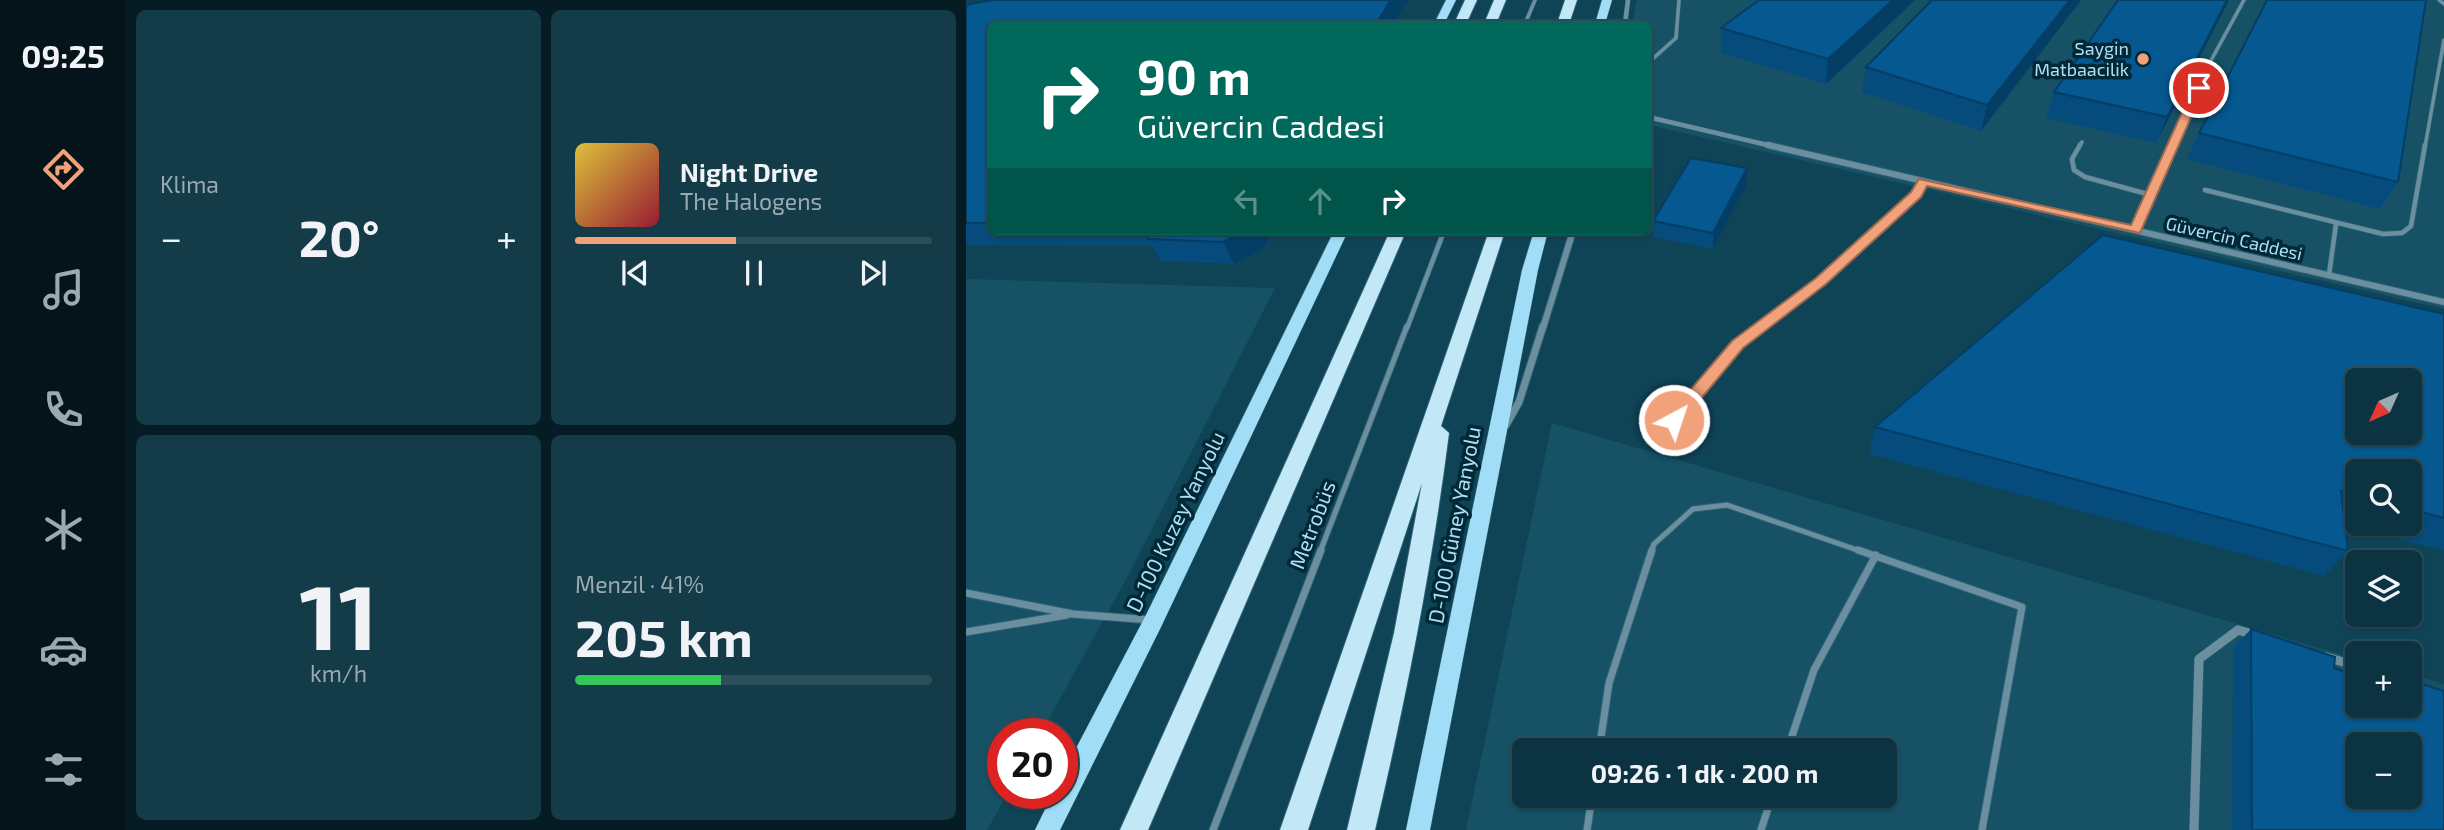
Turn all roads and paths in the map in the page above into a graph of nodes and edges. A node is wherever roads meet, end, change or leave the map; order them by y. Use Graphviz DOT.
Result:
graph roads {
  1 [pos="1451,0"];
  2 [pos="1471,0"];
  3 [pos="1500,0"];
  4 [pos="1535,0"];
  5 [pos="1571,0"];
  6 [pos="1607,0"];
  7 [pos="1628,0"];
  8 [pos="1679,0"];
  9 [pos="2244,0"];
  10 [pos="2439,0"];
  11 [pos="2444,4"];
  12 [pos="1440,21"];
  13 [pos="1461,21"];
  14 [pos="1491,21"];
  15 [pos="1526,21"];
  16 [pos="1564,21"];
  17 [pos="1601,21"];
  18 [pos="1625,21"];
  19 [pos="2444,40"];
  20 [pos="1652,59"];
  21 [pos="1652,118"];
  22 [pos="2082,142"];
  23 [pos="1923,181"];
  24 [pos="2205,190"];
  25 [pos="2151,195"];
  26 [pos="2336,223"];
  27 [pos="2135,230"];
  28 [pos="1339,235"];
  29 [pos="1396,235"];
  30 [pos="1442,235"];
  31 [pos="1496,235"];
  32 [pos="1540,235"];
  33 [pos="1572,235"];
  34 [pos="2329,275"];
  35 [pos="2444,302"];
  36 [pos="1444,391"];
  37 [pos="1674,420"];
  38 [pos="1497,441"];
  39 [pos="1876,555"];
  40 [pos="966,593"];
  41 [pos="1073,614"];
  42 [pos="1154,620"];
  43 [pos="966,632"];
  44 [pos="2265,638"];
  45 [pos="2318,654"];
  46 [pos="2345,662"];
  47 [pos="1601,738"];
  48 [pos="1791,738"];
  49 [pos="1590,808"];
  50 [pos="1768,808"];
  51 [pos="1047,830"];
  52 [pos="1134,830"];
  53 [pos="1213,830"];
  54 [pos="1294,830"];
  55 [pos="1361,830"];
  56 [pos="1418,830"];
  57 [pos="1587,830"];
  58 [pos="1760,830"];
  59 [pos="1982,830"];
  60 [pos="2194,830"];
  1 -- 12 [label="main road"];
  2 -- 13 [label="highway"];
  3 -- 14 [label="highway"];
  4 -- 15 [label="lane"];
  5 -- 16 [label="highway"];
  6 -- 17 [label="main road"];
  7 -- 18 [label="street"];
  8 -- 20 [label="lane"];
  9 -- 25 [label="lane"];
  10 -- 11 [label="lane"];
  19 -- 26 [label="lane"];
  21 -- 23 [label="street, Güvercin Caddesi"];
  22 -- 25 [label="lane"];
  23 -- 27 [label="street, Güvercin Caddesi"];
  23 -- 37 [label="lane"];
  24 -- 26 [label="lane"];
  25 -- 27 [label="lane"];
  26 -- 34 [label="lane"];
  27 -- 34 [label="street, Güvercin Caddesi"];
  28 -- 42 [label="main road, D-100 Kuzey Yanyolu"];
  29 -- 52 [label="highway"];
  30 -- 53 [label="lane, Metrobüs"];
  31 -- 36 [label="highway"];
  32 -- 38 [label="main road, D-100 Güney Yanyolu"];
  33 -- 38 [label="street"];
  34 -- 35 [label="street, Güvercin Caddesi"];
  36 -- 54 [label="highway"];
  36 -- 55 [label="highway"];
  38 -- 56 [label="main road, D-100 Güney Yanyolu"];
  39 -- 47 [label="lane"];
  39 -- 48 [label="lane"];
  39 -- 59 [label="lane"];
  40 -- 41 [label="lane"];
  41 -- 42 [label="lane"];
  41 -- 43 [label="lane"];
  42 -- 51 [label="main road, D-100 Kuzey Yanyolu"];
  44 -- 60 [label="street"];
  45 -- 46 [label="street"];
  49 -- 57 [label="lane"];
  50 -- 58 [label="lane"];
}
